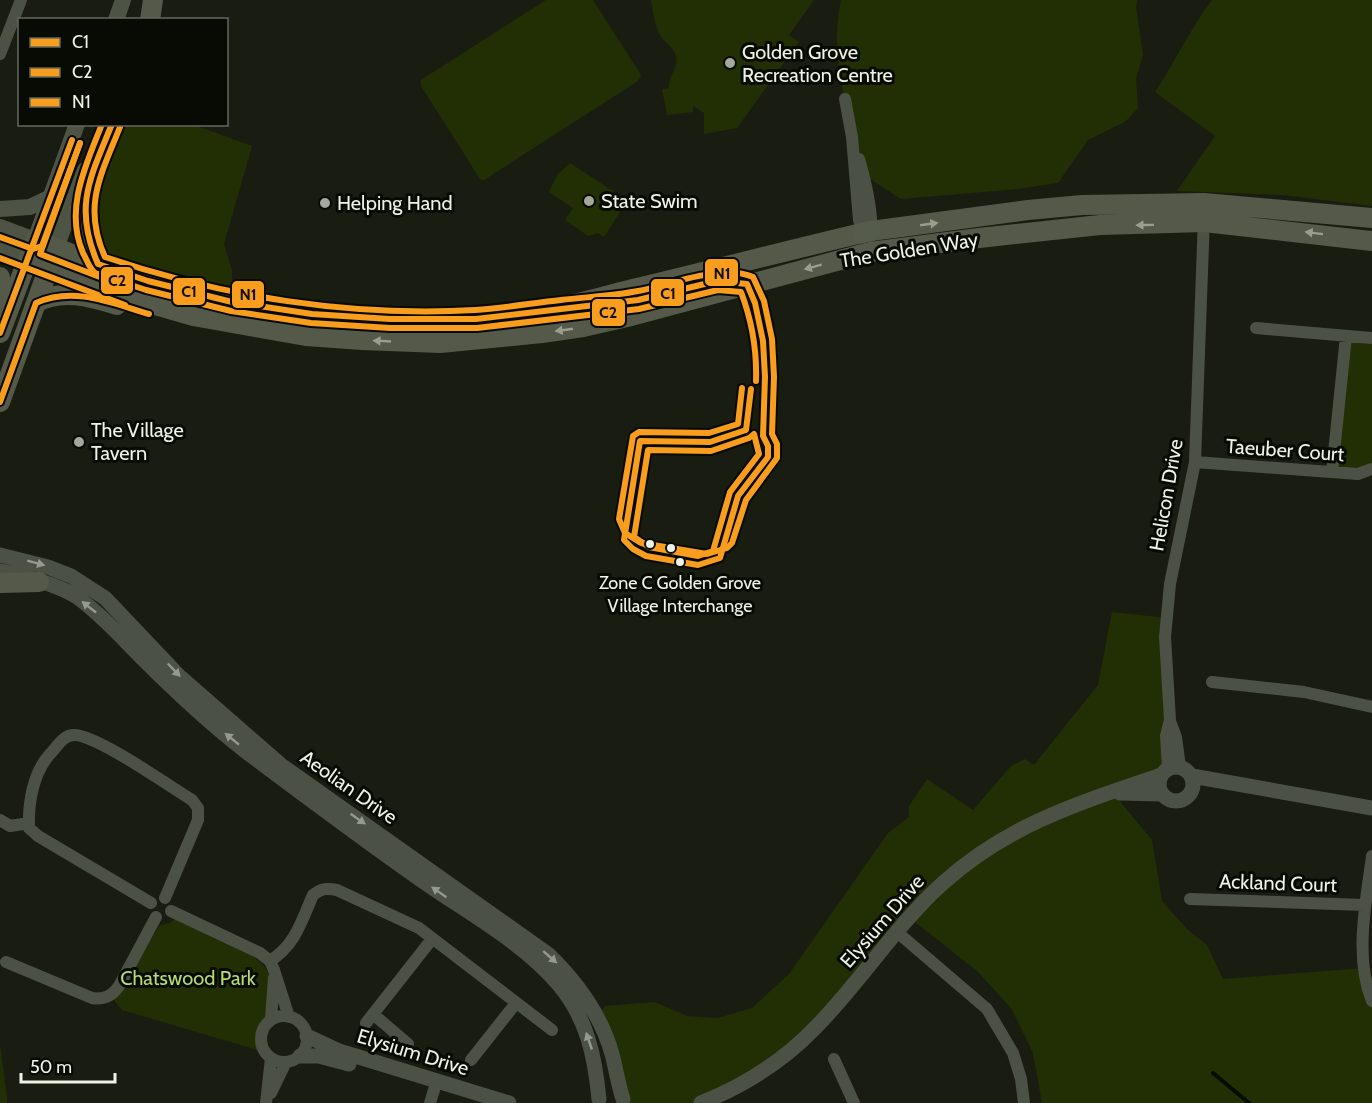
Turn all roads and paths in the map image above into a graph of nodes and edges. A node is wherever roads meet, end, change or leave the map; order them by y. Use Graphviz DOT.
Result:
graph roads {
  1 [pos="21,0"];
  2 [pos="123,0"];
  3 [pos="147,0"];
  4 [pos="153,0"];
  5 [pos="117,18"];
  6 [pos="141,18"];
  7 [pos="150,18"];
  8 [pos="0,54"];
  9 [pos="845,99"];
  10 [pos="76,126"];
  11 [pos="101,126"];
  12 [pos="111,126"];
  13 [pos="51,197"];
  14 [pos="0,209"];
  15 [pos="1204,213"];
  16 [pos="1372,218"];
  17 [pos="0,227"];
  18 [pos="867,232"];
  19 [pos="35,240"];
  20 [pos="1372,241"];
  21 [pos="0,248"];
  22 [pos="56,248"];
  23 [pos="870,252"];
  24 [pos="28,259"];
  25 [pos="740,263"];
  26 [pos="98,264"];
  27 [pos="49,267"];
  28 [pos="0,277"];
  29 [pos="747,284"];
  30 [pos="0,294"];
  31 [pos="36,303"];
  32 [pos="538,312"];
  33 [pos="202,318"];
  34 [pos="436,320"];
  35 [pos="1256,328"];
  36 [pos="0,333"];
  37 [pos="1346,336"];
  38 [pos="1372,338"];
  39 [pos="440,343"];
  40 [pos="0,402"];
  41 [pos="1195,462"];
  42 [pos="1372,469"];
  43 [pos="1332,472"];
  44 [pos="0,555"];
  45 [pos="0,572"];
  46 [pos="39,582"];
  47 [pos="0,583"];
  48 [pos="1212,682"];
  49 [pos="1372,707"];
  50 [pos="1179,775"];
  51 [pos="1112,793"];
  52 [pos="1162,794"];
  53 [pos="1372,808"];
  54 [pos="0,820"];
  55 [pos="29,823"];
  56 [pos="1372,856"];
  57 [pos="165,898"];
  58 [pos="1190,899"];
  59 [pos="152,903"];
  60 [pos="1365,905"];
  61 [pos="171,912"];
  62 [pos="156,917"];
  63 [pos="897,932"];
  64 [pos="432,939"];
  65 [pos="6,962"];
  66 [pos="272,965"];
  67 [pos="1372,1001"];
  68 [pos="516,1003"];
  69 [pos="289,1017"];
  70 [pos="271,1019"];
  71 [pos="552,1030"];
  72 [pos="307,1036"];
  73 [pos="408,1044"];
  74 [pos="271,1058"];
  75 [pos="293,1059"];
  76 [pos="834,1059"];
  77 [pos="471,1060"];
  78 [pos="434,1091"];
  79 [pos="597,1101"];
  80 [pos="625,1101"];
  81 [pos="476,1103"];
  82 [pos="509,1103"];
  83 [pos="701,1103"];
  84 [pos="854,1103"];
  85 [pos="1024,1103"];
  1 -- 8 [label="street"];
  2 -- 5 [label="main road"];
  3 -- 6 [label="main road"];
  4 -- 7 [label="main road"];
  9 -- 18 [label="street"];
  10 -- 13 [label="main road"];
  11 -- 22 [label="main road"];
  12 -- 26 [label="main road"];
  13 -- 14 [label="main road"];
  13 -- 19 [label="main road"];
  15 -- 16 [label="main road, The Golden Way"];
  18 -- 15 [label="main road, The Golden Way, one-way"];
  20 -- 15 [label="main road, The Golden Way, one-way"];
  15 -- 23 [label="main road, The Golden Way, one-way"];
  15 -- 41 [label="street, Helicon Drive"];
  17 -- 19 [label="main road, The Golden Way"];
  18 -- 23 [label="street"];
  18 -- 25 [label="main road, The Golden Way"];
  19 -- 22 [label="main road, The Golden Way"];
  19 -- 24 [label="main road"];
  21 -- 24 [label="main road, The Golden Way"];
  22 -- 26 [label="main road, The Golden Way"];
  22 -- 27 [label="main road"];
  23 -- 29 [label="main road, The Golden Way, one-way"];
  24 -- 27 [label="main road, The Golden Way"];
  24 -- 36 [label="main road"];
  25 -- 29 [label="main road"];
  25 -- 32 [label="main road, The Golden Way"];
  26 -- 34 [label="main road, The Golden Way"];
  27 -- 31 [label="main road"];
  27 -- 33 [label="main road, The Golden Way"];
  28 -- 30 [label="main road"];
  29 -- 32 [label="main road"];
  29 -- 39 [label="main road, The Golden Way, one-way"];
  31 -- 33 [label="main road"];
  31 -- 40 [label="main road"];
  32 -- 34 [label="main road, The Golden Way"];
  39 -- 33 [label="main road, The Golden Way, one-way"];
  34 -- 39 [label="main road"];
  35 -- 37 [label="street"];
  37 -- 38 [label="street"];
  37 -- 43 [label="street"];
  41 -- 43 [label="street, Taeuber Court"];
  41 -- 50 [label="street, Helicon Drive"];
  42 -- 43 [label="street, Taeuber Court"];
  44 -- 80 [label="street, Aeolian Drive, one-way"];
  45 -- 46 [label="street, Aeolian Drive"];
  46 -- 47 [label="main road"];
  79 -- 46 [label="street, Aeolian Drive, one-way"];
  48 -- 49 [label="street"];
  50 -- 51 [label="street, Elysium Drive"];
  50 -- 52 [label="street"];
  50 -- 52 [label="street, Elysium Drive"];
  50 -- 53 [label="street"];
  51 -- 52 [label="street, Elysium Drive"];
  51 -- 63 [label="street, Elysium Drive"];
  54 -- 55 [label="street"];
  55 -- 57 [label="street"];
  55 -- 59 [label="street"];
  56 -- 60 [label="street"];
  57 -- 59 [label="street"];
  57 -- 61 [label="street"];
  58 -- 60 [label="street, Ackland Court"];
  59 -- 62 [label="street"];
  60 -- 67 [label="street"];
  61 -- 62 [label="street"];
  61 -- 66 [label="street"];
  62 -- 65 [label="street"];
  63 -- 83 [label="street, Elysium Drive"];
  63 -- 85 [label="street"];
  64 -- 66 [label="street"];
  64 -- 68 [label="street"];
  64 -- 73 [label="street"];
  66 -- 69 [label="street"];
  66 -- 70 [label="street"];
  68 -- 71 [label="street"];
  68 -- 77 [label="street"];
  69 -- 70 [label="street"];
  69 -- 72 [label="street"];
  70 -- 74 [label="street"];
  72 -- 75 [label="street"];
  72 -- 78 [label="street, Elysium Drive"];
  74 -- 75 [label="street"];
  74 -- 75 [label="street"];
  75 -- 78 [label="street, Elysium Drive"];
  76 -- 84 [label="street"];
  78 -- 81 [label="street, Elysium Drive"];
  78 -- 82 [label="street, Elysium Drive"];
  79 -- 80 [label="street"];
}
